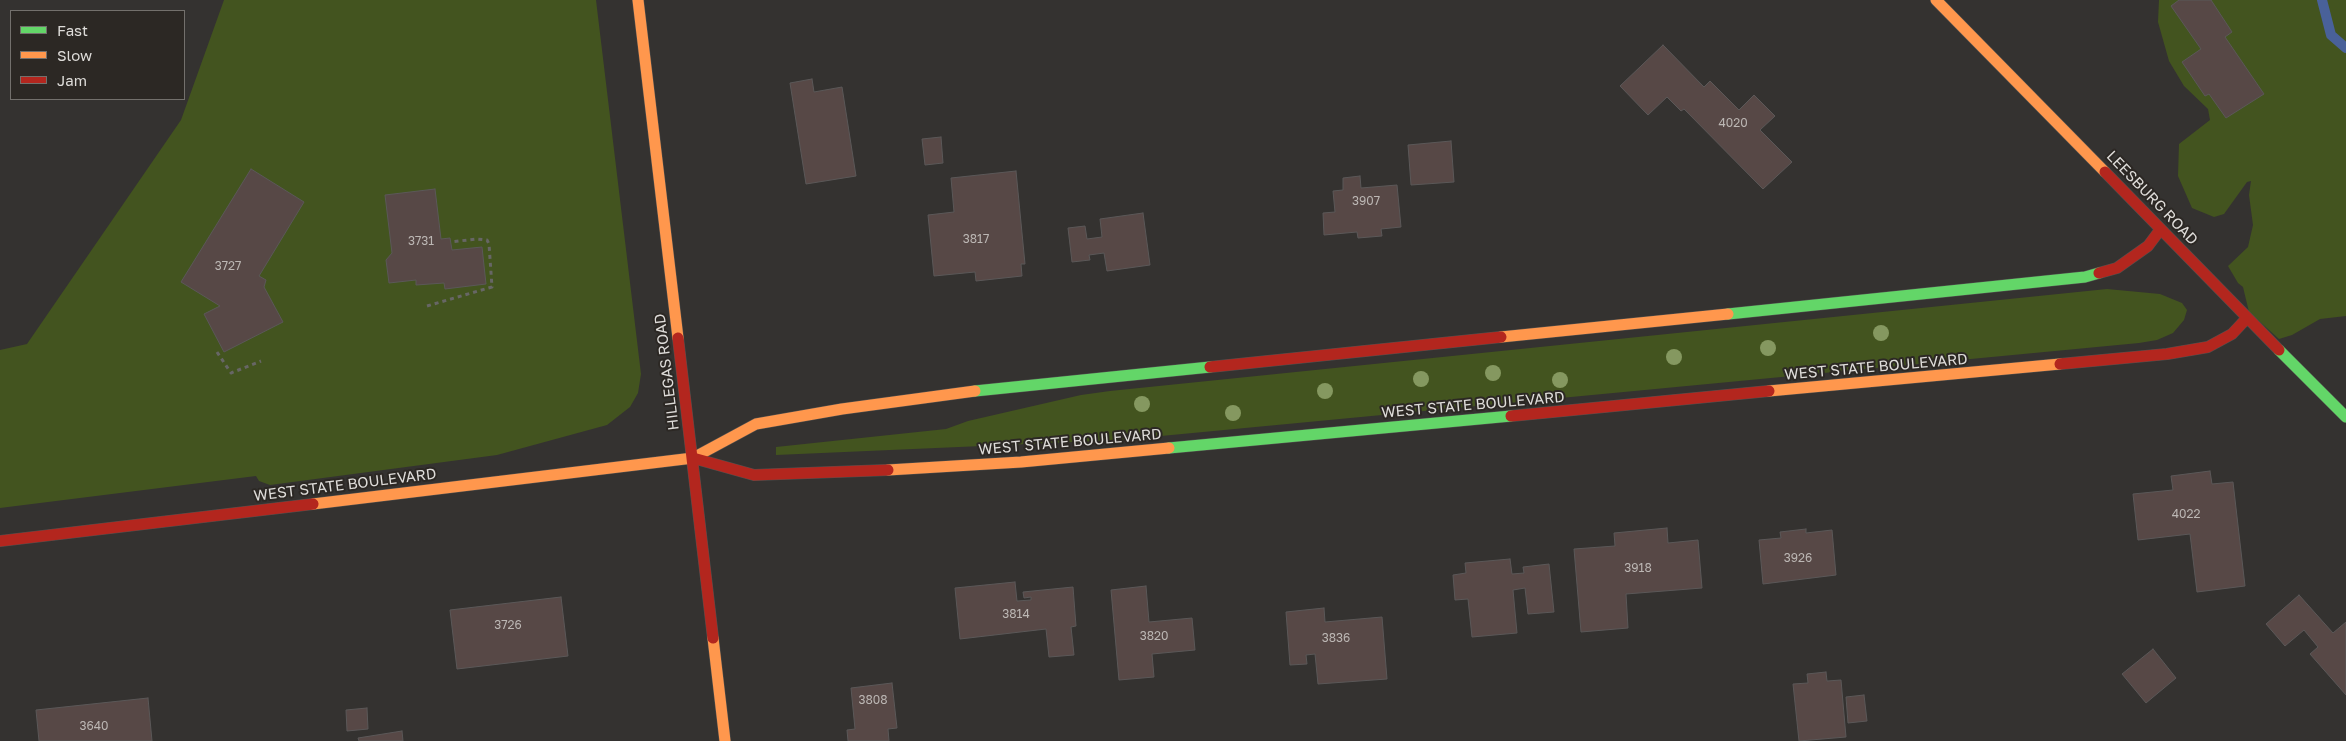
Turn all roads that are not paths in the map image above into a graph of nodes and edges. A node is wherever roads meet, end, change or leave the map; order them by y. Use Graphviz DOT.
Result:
graph roads {
  1 [pos="638,0"];
  2 [pos="1936,0"];
  3 [pos="2160,230"];
  4 [pos="2247,318"];
  5 [pos="2346,417"];
  6 [pos="692,458"];
  7 [pos="0,541"];
  8 [pos="725,741"];
  1 -- 6 [label="main road, HILLEGAS ROAD"];
  2 -- 3 [label="main road, LEESBURG ROAD"];
  3 -- 4 [label="main road, LEESBURG ROAD"];
  3 -- 6 [label="main road, WEST STATE BOULEVARD"];
  4 -- 5 [label="main road, LEESBURG ROAD"];
  4 -- 6 [label="main road, WEST STATE BOULEVARD"];
  6 -- 7 [label="main road, WEST STATE BOULEVARD"];
  6 -- 8 [label="main road, HILLEGAS ROAD"];
}
